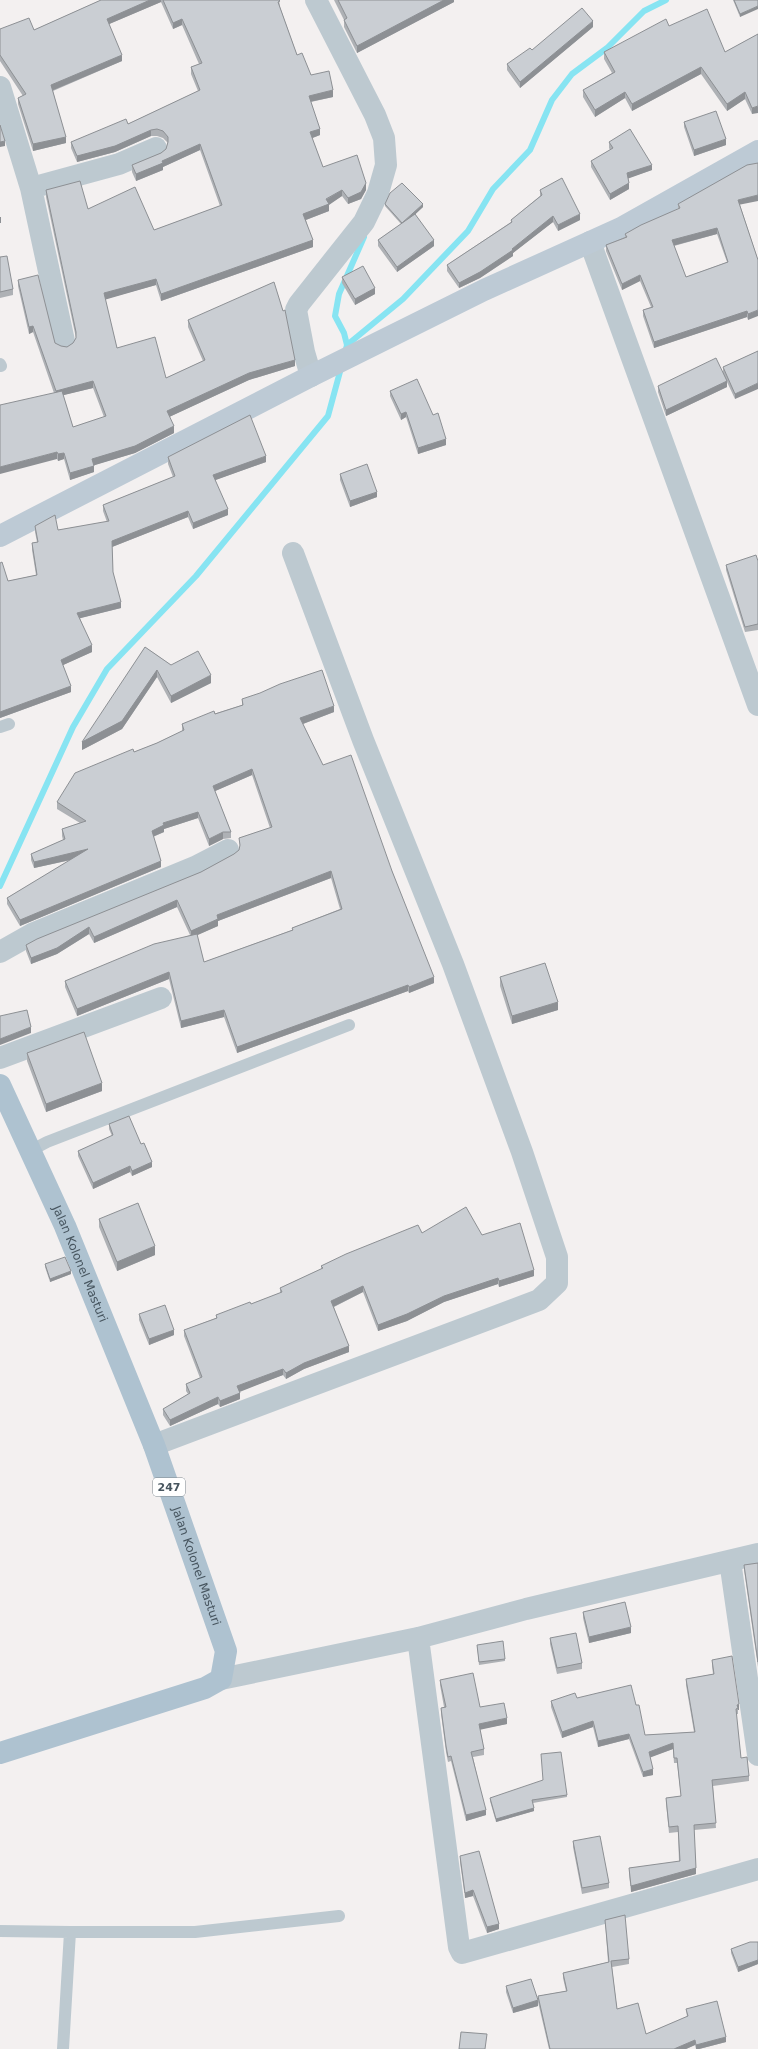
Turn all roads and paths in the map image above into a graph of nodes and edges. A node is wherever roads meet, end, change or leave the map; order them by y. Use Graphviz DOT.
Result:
graph roads {
  1 [pos="316,0"];
  2 [pos="0,87"];
  3 [pos="156,148"];
  4 [pos="758,151"];
  5 [pos="31,188"];
  6 [pos="590,242"];
  7 [pos="64,342"];
  8 [pos="312,376"];
  9 [pos="0,536"];
  10 [pos="293,553"];
  11 [pos="758,705"];
  12 [pos="228,850"];
  13 [pos="0,952"];
  14 [pos="161,998"];
  15 [pos="349,1025"];
  16 [pos="0,1058"];
  17 [pos="0,1085"];
  18 [pos="30,1151"];
  19 [pos="154,1445"];
  20 [pos="758,1554"];
  21 [pos="730,1561"];
  22 [pos="418,1638"];
  23 [pos="221,1679"];
  24 [pos="0,1753"];
  25 [pos="758,1755"];
  26 [pos="758,1869"];
  27 [pos="338,1916"];
  28 [pos="0,1931"];
  29 [pos="70,1932"];
  30 [pos="63,2049"];
  1 -- 8 [label="street"];
  2 -- 5 [label="street"];
  3 -- 5 [label="street"];
  4 -- 6 [label="street"];
  5 -- 7 [label="street"];
  6 -- 8 [label="street"];
  6 -- 11 [label="street"];
  8 -- 9 [label="street"];
  10 -- 19 [label="street"];
  12 -- 13 [label="street"];
  14 -- 16 [label="street"];
  15 -- 18 [label="lane"];
  17 -- 18 [label="main road, Jalan Kolonel Masturi / 247"];
  18 -- 19 [label="main road, Jalan Kolonel Masturi / 247"];
  19 -- 23 [label="main road, Jalan Kolonel Masturi / 247"];
  20 -- 21 [label="street"];
  21 -- 22 [label="street"];
  21 -- 25 [label="street"];
  22 -- 23 [label="street"];
  22 -- 26 [label="street"];
  23 -- 24 [label="main road"];
  27 -- 29 [label="lane"];
  28 -- 29 [label="lane"];
  29 -- 30 [label="lane"];
}
